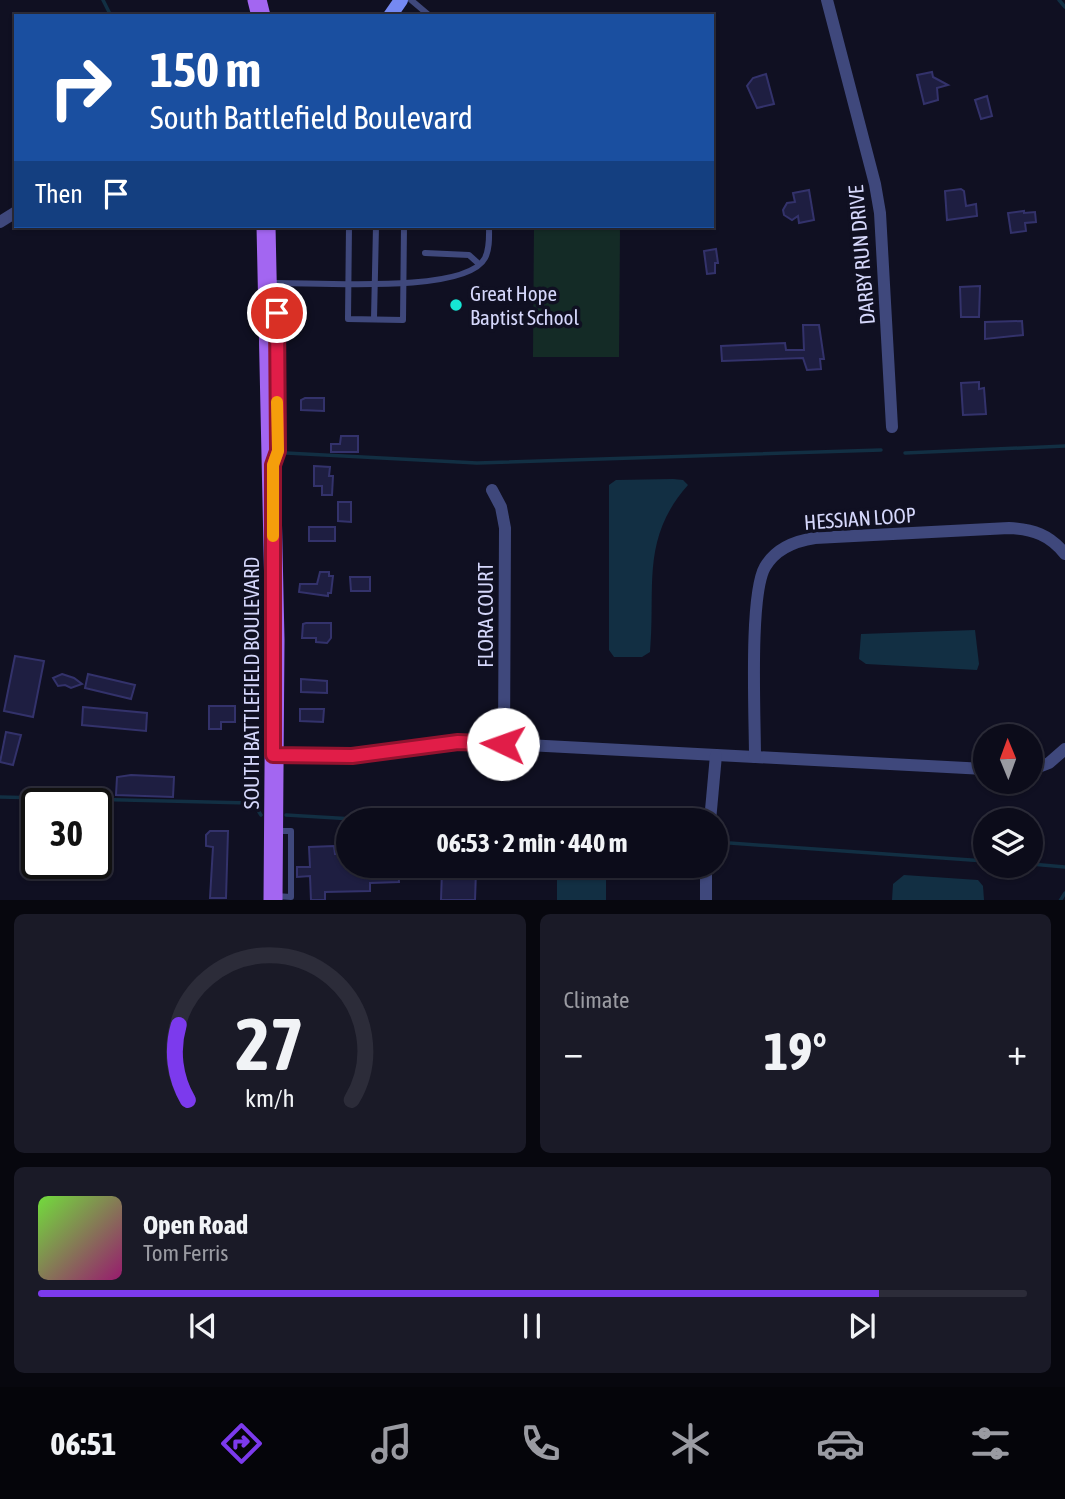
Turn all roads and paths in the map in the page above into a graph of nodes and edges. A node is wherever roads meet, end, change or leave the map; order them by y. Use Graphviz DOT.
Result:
graph roads {
  1 [pos="411,0"];
  2 [pos="827,0"];
  3 [pos="428,14"];
  4 [pos="266,228"];
  5 [pos="279,228"];
  6 [pos="349,228"];
  7 [pos="376,228"];
  8 [pos="404,228"];
  9 [pos="489,228"];
  10 [pos="425,253"];
  11 [pos="479,264"];
  12 [pos="272,283"];
  13 [pos="348,283"];
  14 [pos="375,283"];
  15 [pos="403,283"];
  16 [pos="374,319"];
  17 [pos="892,427"];
  18 [pos="492,490"];
  19 [pos="1065,554"];
  20 [pos="503,744"];
  21 [pos="1065,749"];
  22 [pos="273,755"];
  23 [pos="716,755"];
  24 [pos="755,757"];
  25 [pos="1043,765"];
  26 [pos="973,768"];
  27 [pos="711,808"];
  28 [pos="706,878"];
  29 [pos="282,899"];
  30 [pos="706,900"];
  1 -- 3 [label="lane"];
  2 -- 17 [label="street, DARBY RUN DRIVE"];
  4 -- 12 [label="main road, SOUTH BATTLEFIELD BOULEVARD"];
  5 -- 12 [label="main road, SOUTH BATTLEFIELD BOULEVARD"];
  6 -- 13 [label="lane"];
  7 -- 14 [label="lane"];
  8 -- 15 [label="lane"];
  9 -- 11 [label="lane"];
  10 -- 11 [label="lane"];
  11 -- 15 [label="lane"];
  12 -- 13 [label="lane"];
  12 -- 22 [label="main road, SOUTH BATTLEFIELD BOULEVARD"];
  13 -- 14 [label="lane"];
  13 -- 16 [label="lane"];
  14 -- 15 [label="lane"];
  14 -- 16 [label="lane"];
  15 -- 16 [label="lane"];
  18 -- 20 [label="street, FLORA COURT"];
  19 -- 24 [label="street, HESSIAN LOOP"];
  20 -- 22 [label="street"];
  20 -- 23 [label="street"];
  21 -- 25 [label="street"];
  22 -- 29 [label="main road, SOUTH BATTLEFIELD BOULEVARD"];
  23 -- 24 [label="street"];
  23 -- 27 [label="street"];
  24 -- 26 [label="street"];
  28 -- 30 [label="street"];
}
